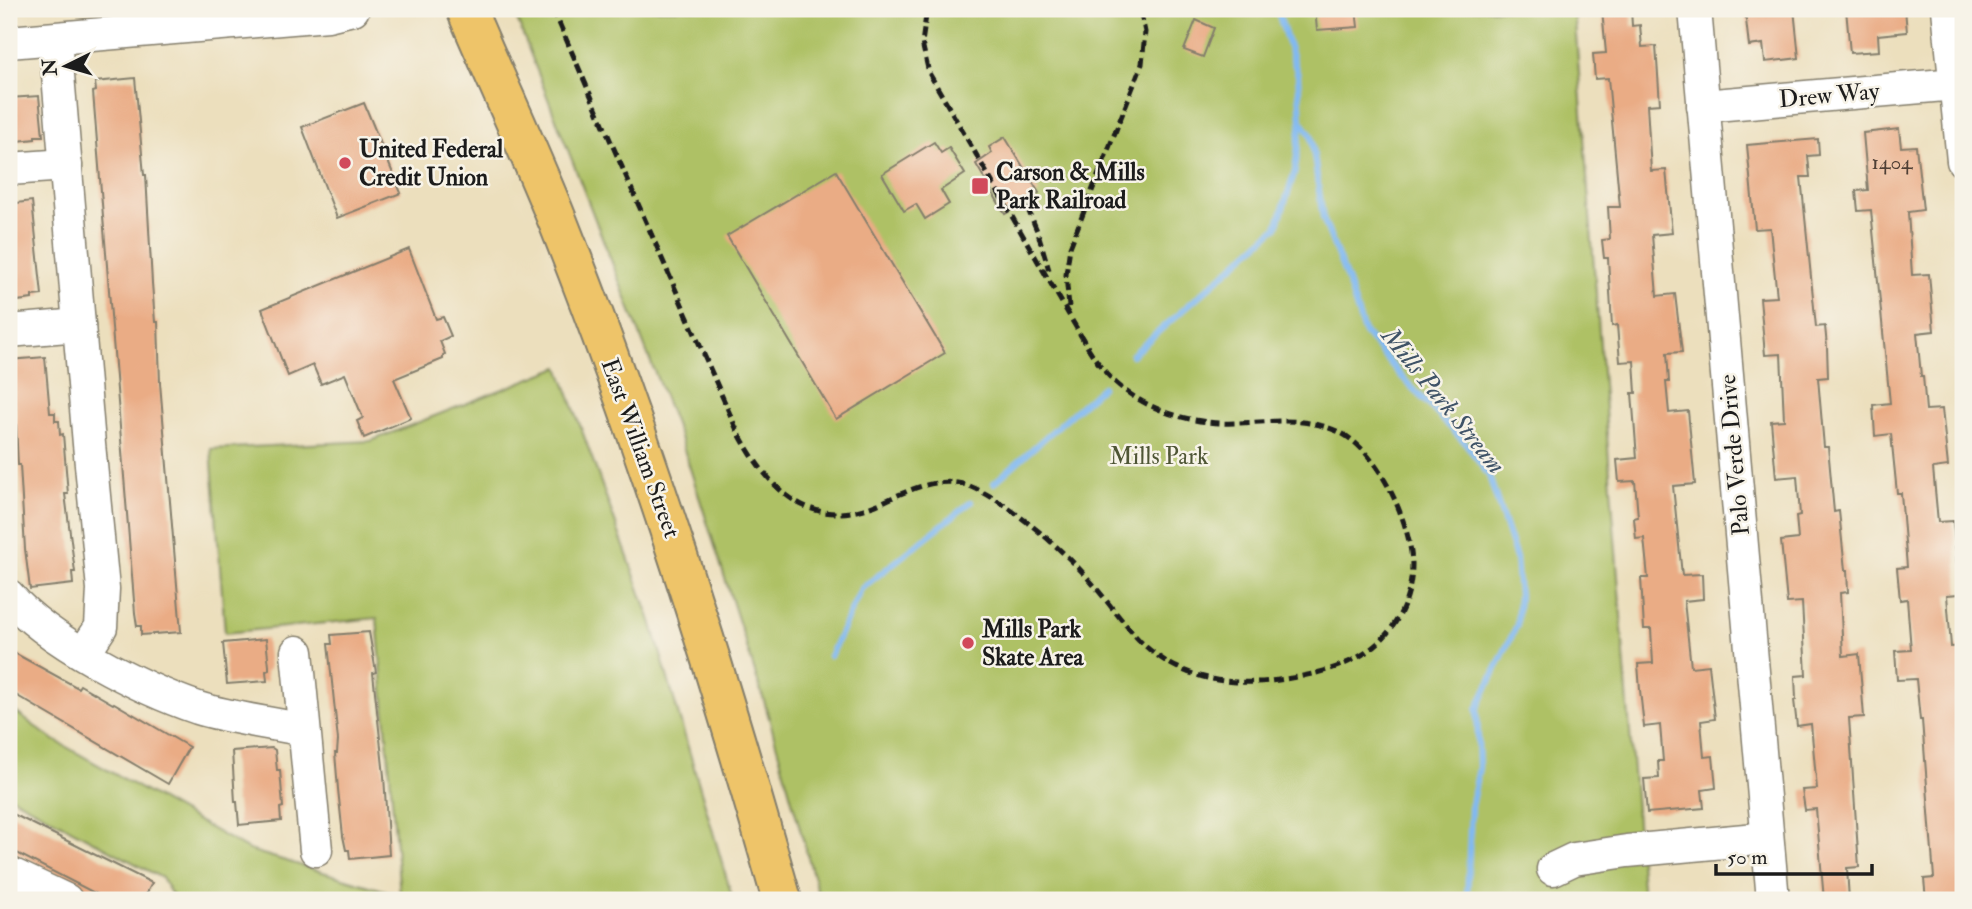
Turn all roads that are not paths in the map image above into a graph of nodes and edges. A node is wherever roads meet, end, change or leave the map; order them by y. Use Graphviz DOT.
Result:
graph roads {
  1 [pos="353,9"];
  2 [pos="466,9"];
  3 [pos="1695,9"];
  4 [pos="1948,9"];
  5 [pos="55,39"];
  6 [pos="9,42"];
  7 [pos="1955,84"];
  8 [pos="1703,106"];
  9 [pos="1963,161"];
  10 [pos="66,164"];
  11 [pos="9,169"];
  12 [pos="79,325"];
  13 [pos="9,331"];
  14 [pos="9,596"];
  15 [pos="297,652"];
  16 [pos="84,653"];
  17 [pos="304,730"];
  18 [pos="1767,838"];
  19 [pos="316,850"];
  20 [pos="1553,869"];
  21 [pos="9,873"];
  22 [pos="66,900"];
  23 [pos="782,900"];
  24 [pos="1773,900"];
  1 -- 5 [label="street"];
  2 -- 23 [label="main road, East William Street"];
  3 -- 8 [label="street, Palo Verde Drive"];
  4 -- 7 [label="street"];
  5 -- 6 [label="street"];
  5 -- 10 [label="street"];
  7 -- 8 [label="street, Drew Way"];
  7 -- 9 [label="street"];
  8 -- 18 [label="street, Palo Verde Drive"];
  10 -- 11 [label="street"];
  10 -- 12 [label="street"];
  12 -- 13 [label="street"];
  12 -- 16 [label="street"];
  14 -- 16 [label="street"];
  15 -- 17 [label="street"];
  16 -- 17 [label="street"];
  17 -- 19 [label="street"];
  18 -- 20 [label="street"];
  18 -- 24 [label="street, Palo Verde Drive"];
  21 -- 22 [label="street"];
}
